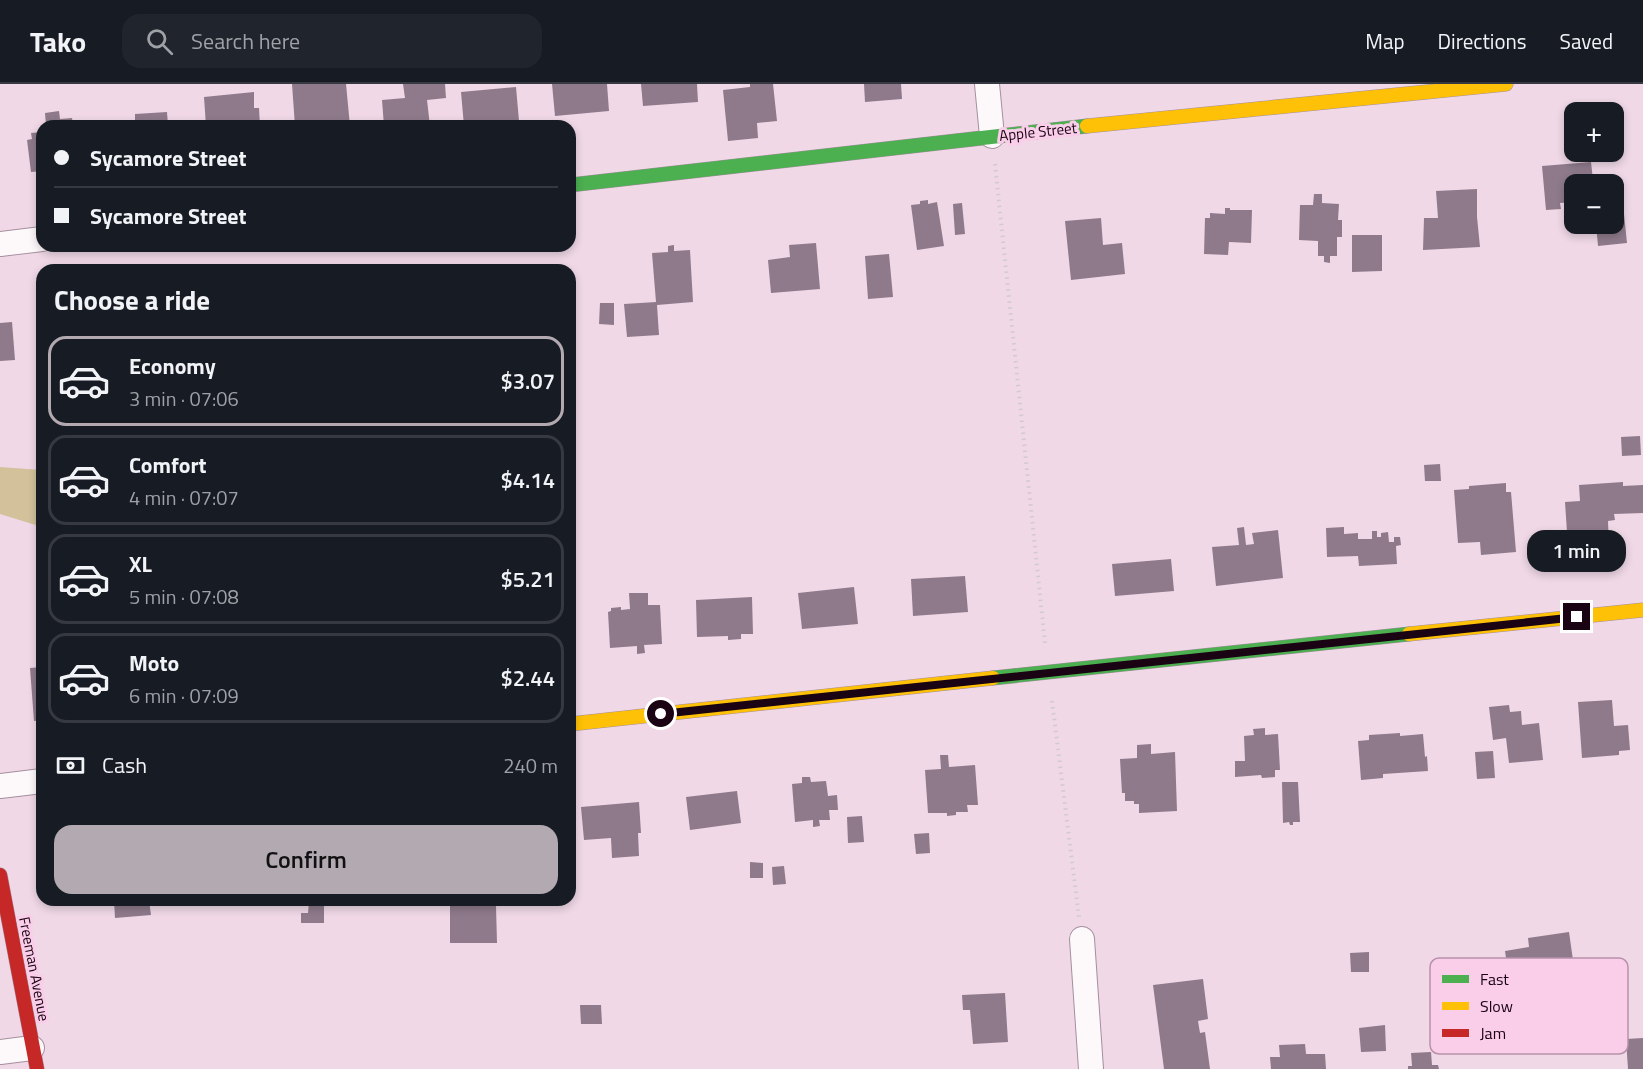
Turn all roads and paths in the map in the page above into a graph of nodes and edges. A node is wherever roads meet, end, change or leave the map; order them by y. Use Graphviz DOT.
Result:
graph roads {
  1 [pos="987,84"];
  2 [pos="1506,84"];
  3 [pos="992,136"];
  4 [pos="576,183"];
  5 [pos="36,240"];
  6 [pos="0,244"];
  7 [pos="1643,610"];
  8 [pos="1048,672"];
  9 [pos="576,723"];
  10 [pos="36,782"];
  11 [pos="0,786"];
  12 [pos="0,875"];
  13 [pos="1082,939"];
  14 [pos="0,1052"];
  15 [pos="34,1059"];
  16 [pos="1091,1069"];
  1 -- 3 [label="street"];
  2 -- 3 [label="street, Apple Street"];
  3 -- 4 [label="street, Apple Street"];
  3 -- 8 [label="path"];
  5 -- 6 [label="street"];
  7 -- 8 [label="street"];
  8 -- 9 [label="street"];
  8 -- 13 [label="path"];
  10 -- 11 [label="street"];
  12 -- 15 [label="street, Freeman Avenue"];
  13 -- 16 [label="street"];
  14 -- 15 [label="street"];
}
